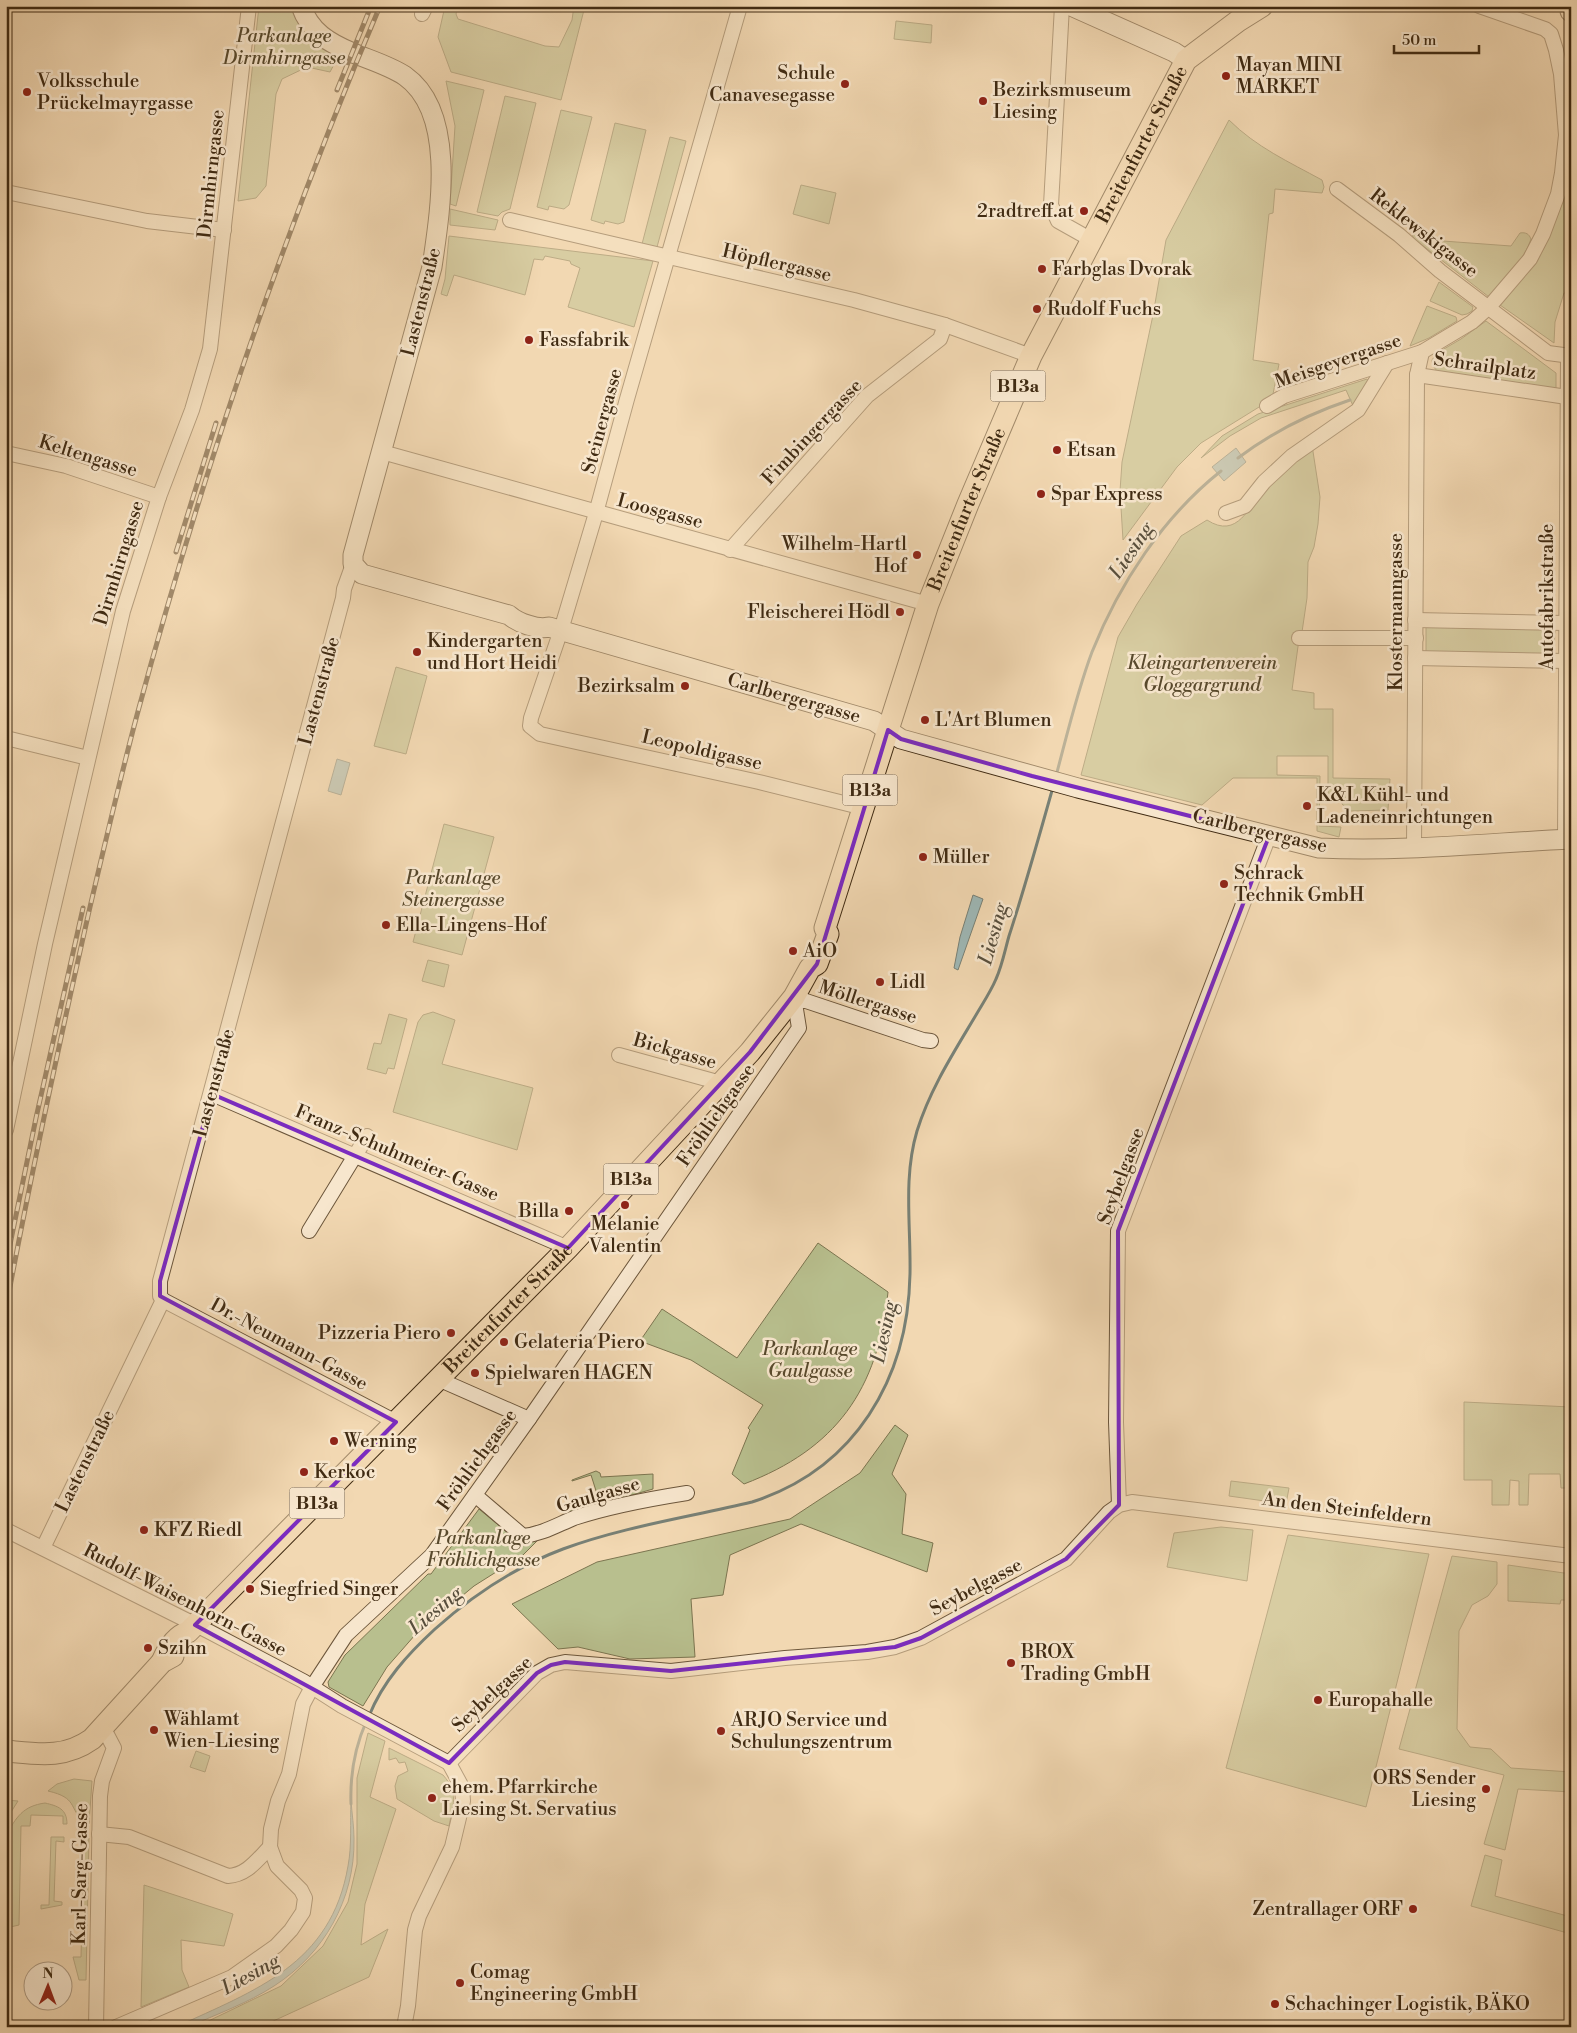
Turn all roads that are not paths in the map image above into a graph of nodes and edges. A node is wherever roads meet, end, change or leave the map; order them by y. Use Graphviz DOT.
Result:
graph roads {
  1 [pos="249,6"];
  2 [pos="301,6"];
  3 [pos="740,6"];
  4 [pos="1062,6"];
  5 [pos="1071,6"];
  6 [pos="1262,6"];
  7 [pos="1479,6"];
  8 [pos="1570,6"];
  9 [pos="1571,11"];
  10 [pos="1186,60"];
  11 [pos="1337,189"];
  12 [pos="6,192"];
  13 [pos="510,220"];
  14 [pos="224,230"];
  15 [pos="1090,239"];
  16 [pos="668,256"];
  17 [pos="1489,307"];
  18 [pos="946,325"];
  19 [pos="1422,352"];
  20 [pos="1031,356"];
  21 [pos="1569,356"];
  22 [pos="1387,363"];
  23 [pos="1416,375"];
  24 [pos="1567,397"];
  25 [pos="1267,406"];
  26 [pos="382,452"];
  27 [pos="6,453"];
  28 [pos="159,497"];
  29 [pos="596,513"];
  30 [pos="1226,513"];
  31 [pos="730,550"];
  32 [pos="353,564"];
  33 [pos="928,604"];
  34 [pos="1415,620"];
  35 [pos="1565,623"];
  36 [pos="555,629"];
  37 [pos="1299,638"];
  38 [pos="1416,638"];
  39 [pos="1568,642"];
  40 [pos="1415,658"];
  41 [pos="1565,661"];
  42 [pos="531,728"];
  43 [pos="888,730"];
  44 [pos="6,738"];
  45 [pos="88,758"];
  46 [pos="864,808"];
  47 [pos="1269,836"];
  48 [pos="1568,839"];
  49 [pos="1414,848"];
  50 [pos="794,997"];
  51 [pos="931,1041"];
  52 [pos="620,1055"];
  53 [pos="721,1084"];
  54 [pos="212,1094"];
  55 [pos="6,1130"];
  56 [pos="367,1136"];
  57 [pos="356,1155"];
  58 [pos="308,1231"];
  59 [pos="568,1248"];
  60 [pos="163,1300"];
  61 [pos="438,1379"];
  62 [pos="529,1420"];
  63 [pos="396,1422"];
  64 [pos="687,1493"];
  65 [pos="475,1495"];
  66 [pos="1119,1505"];
  67 [pos="6,1530"];
  68 [pos="43,1548"];
  69 [pos="1571,1556"];
  70 [pos="192,1629"];
  71 [pos="312,1687"];
  72 [pos="103,1728"];
  73 [pos="6,1751"];
  74 [pos="449,1763"];
  75 [pos="99,1834"];
  76 [pos="270,1847"];
  77 [pos="96,2027"];
  78 [pos="116,2027"];
  79 [pos="404,2027"];
  1 -- 14 [label="street, Dirmhirngasse"];
  2 -- 26 [label="street, Lastenstraße"];
  3 -- 16 [label="street, Steinergasse"];
  4 -- 15 [label="street"];
  5 -- 10 [label="street"];
  6 -- 10 [label="main road, Breitenfurter Straße / B13a"];
  7 -- 17 [label="street"];
  8 -- 9 [label="main road"];
  10 -- 15 [label="main road, Breitenfurter Straße / B13a"];
  11 -- 17 [label="street, Reklewskigasse"];
  12 -- 14 [label="street"];
  13 -- 16 [label="street, Höpflergasse"];
  14 -- 28 [label="street, Dirmhirngasse"];
  15 -- 20 [label="main road, Breitenfurter Straße / B13a"];
  16 -- 18 [label="street, Höpflergasse"];
  16 -- 29 [label="street, Steinergasse"];
  17 -- 19 [label="street, Schrailplatz"];
  17 -- 21 [label="street, Schrailplatz"];
  18 -- 20 [label="street, Höpflergasse"];
  18 -- 31 [label="street, Fimbingergasse"];
  19 -- 22 [label="street, Meisgeyergasse"];
  19 -- 23 [label="street, Schrailplatz"];
  20 -- 33 [label="main road, Breitenfurter Straße / B13a"];
  21 -- 24 [label="street, Autofabrikstraße"];
  22 -- 25 [label="street, Meisgeyergasse"];
  22 -- 30 [label="street"];
  23 -- 24 [label="street, Schrailplatz"];
  23 -- 34 [label="street, Klostermanngasse"];
  24 -- 35 [label="street, Autofabrikstraße"];
  26 -- 29 [label="street, Loosgasse"];
  26 -- 32 [label="street, Lastenstraße"];
  27 -- 28 [label="street, Keltengasse"];
  28 -- 45 [label="street, Dirmhirngasse"];
  29 -- 31 [label="street, Loosgasse"];
  29 -- 36 [label="street, Steinergasse"];
  31 -- 33 [label="street, Loosgasse"];
  32 -- 36 [label="street, Carlbergergasse"];
  32 -- 54 [label="street, Lastenstraße"];
  33 -- 43 [label="main road, Breitenfurter Straße / B13a"];
  34 -- 35 [label="street"];
  34 -- 38 [label="street, Klostermanngasse"];
  35 -- 39 [label="street, Autofabrikstraße"];
  36 -- 42 [label="street, Steinergasse"];
  36 -- 43 [label="street, Carlbergergasse"];
  37 -- 38 [label="street"];
  38 -- 40 [label="street, Klostermanngasse"];
  39 -- 41 [label="street, Autofabrikstraße"];
  40 -- 41 [label="street"];
  40 -- 49 [label="street, Klostermanngasse"];
  41 -- 48 [label="street, Autofabrikstraße"];
  42 -- 46 [label="street, Leopoldigasse"];
  43 -- 46 [label="main road, Breitenfurter Straße / B13a"];
  43 -- 47 [label="street, Carlbergergasse"];
  44 -- 45 [label="street"];
  45 -- 55 [label="street, Dirmhirngasse"];
  46 -- 50 [label="main road, Breitenfurter Straße / B13a"];
  47 -- 49 [label="street, Carlbergergasse"];
  47 -- 66 [label="street, Seybelgasse"];
  48 -- 49 [label="street, Carlbergergasse"];
  50 -- 51 [label="street, Möllergasse"];
  50 -- 53 [label="main road, Breitenfurter Straße / B13a"];
  50 -- 62 [label="street, Fröhlichgasse"];
  52 -- 53 [label="street, Bickgasse"];
  53 -- 59 [label="main road, Breitenfurter Straße / B13a"];
  54 -- 57 [label="street, Franz-Schuhmeier-Gasse"];
  54 -- 60 [label="street, Lastenstraße"];
  56 -- 57 [label="street"];
  57 -- 58 [label="street"];
  57 -- 59 [label="street, Franz-Schuhmeier-Gasse"];
  59 -- 61 [label="main road, Breitenfurter Straße / B13a"];
  60 -- 63 [label="street, Dr.-Neumann-Gasse"];
  60 -- 68 [label="street, Lastenstraße"];
  61 -- 62 [label="street"];
  61 -- 63 [label="main road, Breitenfurter Straße / B13a"];
  62 -- 65 [label="street, Fröhlichgasse"];
  63 -- 70 [label="main road, Breitenfurter Straße / B13a"];
  64 -- 65 [label="street, Gaulgasse"];
  65 -- 71 [label="street, Fröhlichgasse"];
  66 -- 69 [label="street, An den Steinfeldern"];
  66 -- 74 [label="street, Seybelgasse"];
  67 -- 68 [label="street, Rudolf-Waisenhorn-Gasse"];
  68 -- 70 [label="street, Rudolf-Waisenhorn-Gasse"];
  70 -- 71 [label="street, Rudolf-Waisenhorn-Gasse"];
  70 -- 72 [label="main road, Breitenfurter Straße / B13a"];
  71 -- 74 [label="street, Rudolf-Waisenhorn-Gasse"];
  71 -- 76 [label="street, Fröhlichgasse"];
  72 -- 73 [label="main road, Breitenfurter Straße / B13a"];
  72 -- 75 [label="street, Karl-Sarg-Gasse"];
  74 -- 79 [label="street"];
  75 -- 76 [label="street"];
  75 -- 77 [label="street, Karl-Sarg-Gasse"];
  76 -- 78 [label="street"];
}
